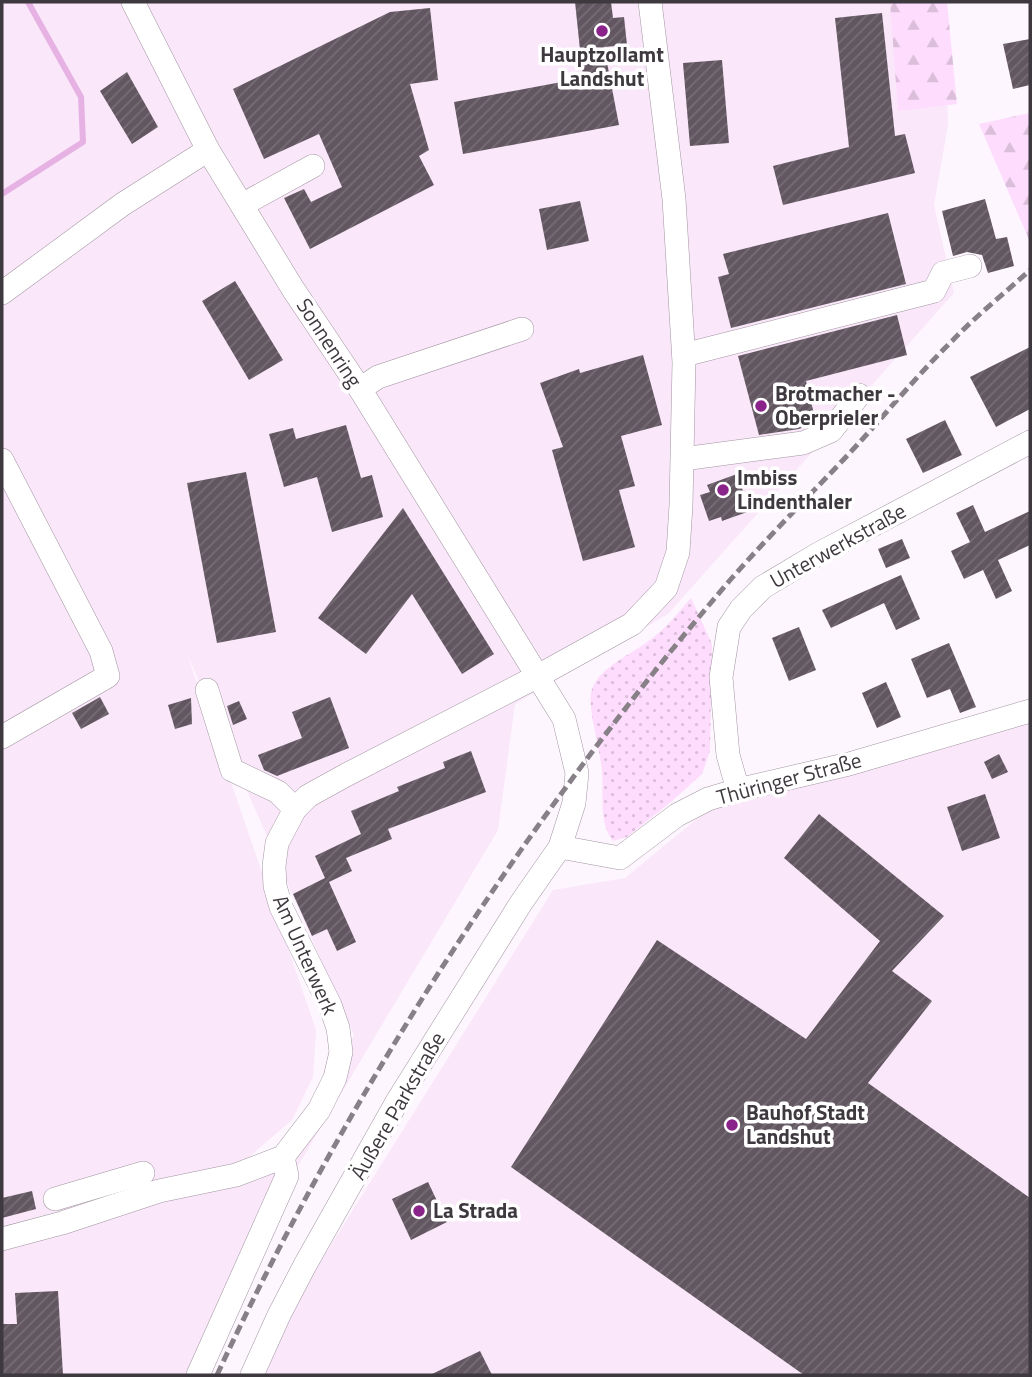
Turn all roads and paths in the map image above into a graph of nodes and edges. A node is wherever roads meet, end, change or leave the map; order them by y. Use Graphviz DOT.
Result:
graph roads {
  1 [pos="134,2"];
  2 [pos="650,2"];
  3 [pos="208,150"];
  4 [pos="313,166"];
  5 [pos="242,205"];
  6 [pos="970,266"];
  7 [pos="2,293"];
  8 [pos="522,329"];
  9 [pos="684,355"];
  10 [pos="360,389"];
  11 [pos="859,395"];
  12 [pos="1030,442"];
  13 [pos="2,460"];
  14 [pos="683,460"];
  15 [pos="538,676"];
  16 [pos="207,690"];
  17 [pos="1030,710"];
  18 [pos="2,737"];
  19 [pos="738,790"];
  20 [pos="295,809"];
  21 [pos="561,847"];
  22 [pos="283,1157"];
  23 [pos="143,1173"];
  24 [pos="62,1223"];
  25 [pos="2,1239"];
  26 [pos="198,1375"];
  27 [pos="252,1375"];
  1 -- 3 [label="street, Sonnenring"];
  2 -- 9 [label="street"];
  3 -- 5 [label="street, Sonnenring"];
  3 -- 7 [label="street"];
  4 -- 5 [label="street"];
  5 -- 10 [label="street, Sonnenring"];
  6 -- 9 [label="street"];
  8 -- 10 [label="street"];
  9 -- 14 [label="street"];
  10 -- 15 [label="street, Sonnenring"];
  11 -- 14 [label="street"];
  12 -- 19 [label="street, Unterwerkstraße"];
  13 -- 18 [label="street"];
  14 -- 15 [label="street"];
  15 -- 20 [label="street, Am Unterwerk"];
  15 -- 21 [label="street, Sonnenring"];
  16 -- 20 [label="street"];
  17 -- 19 [label="street, Thüringer Straße"];
  19 -- 21 [label="street, Thüringer Straße"];
  20 -- 22 [label="street, Am Unterwerk"];
  21 -- 27 [label="street, Äußere Parkstraße"];
  22 -- 24 [label="street"];
  22 -- 26 [label="street"];
  23 -- 24 [label="street"];
  24 -- 25 [label="street"];
}
